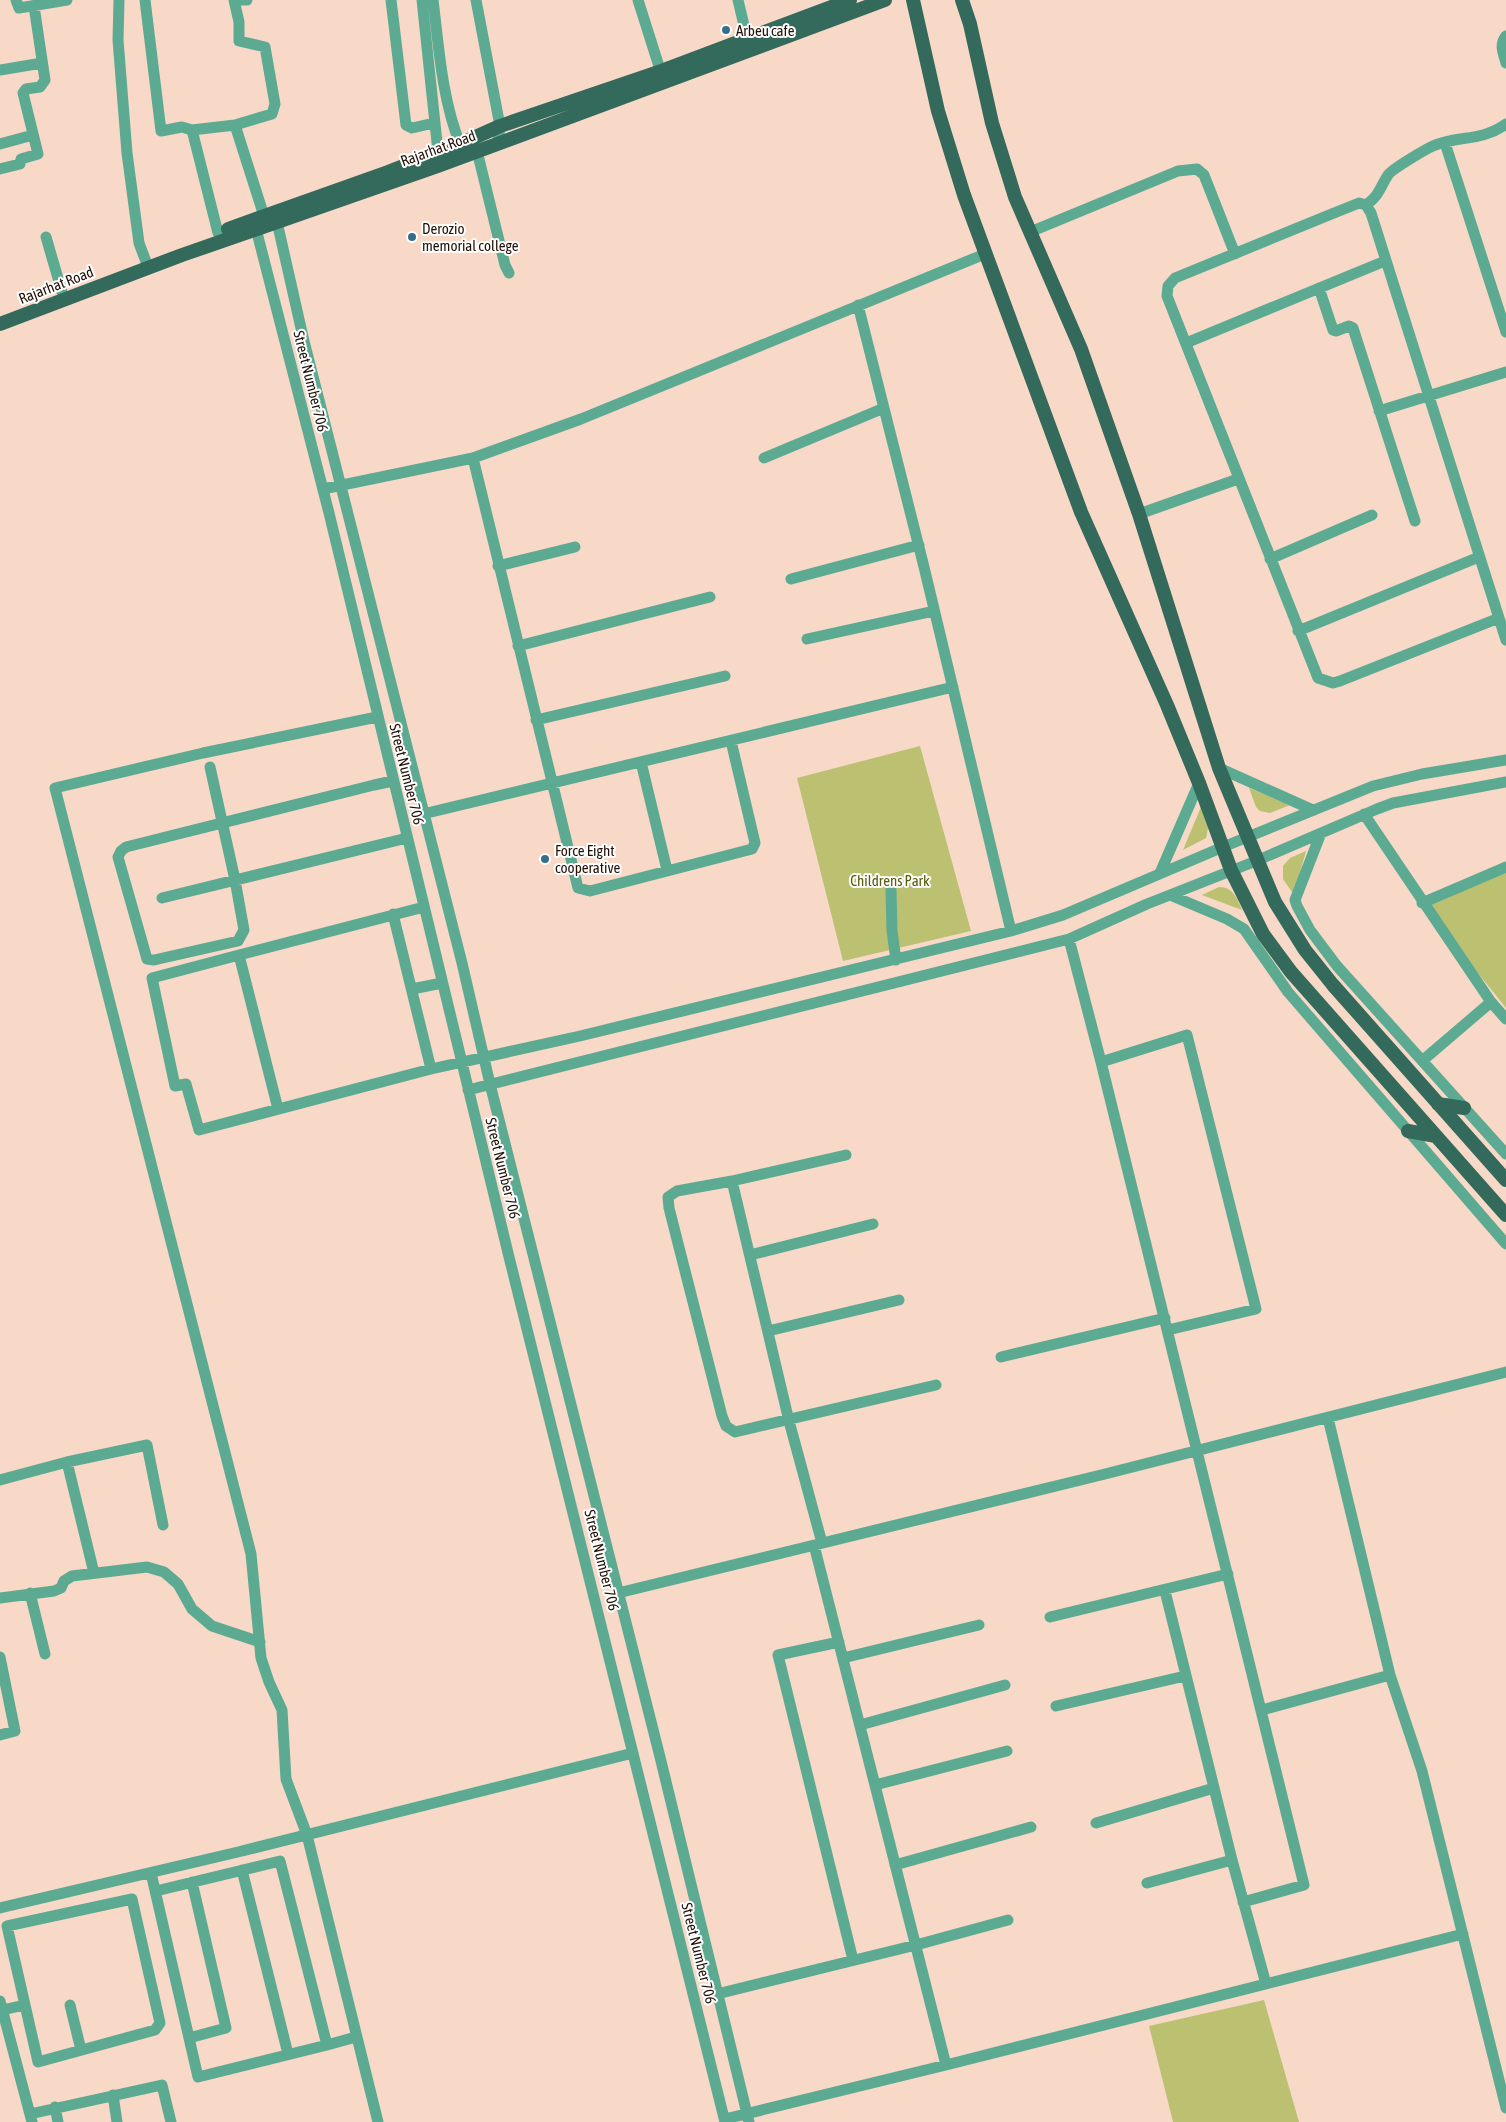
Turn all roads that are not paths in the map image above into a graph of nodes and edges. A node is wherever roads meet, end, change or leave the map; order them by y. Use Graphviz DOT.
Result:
graph roads {
  1 [pos="16,0"];
  2 [pos="67,0"];
  3 [pos="119,0"];
  4 [pos="145,0"];
  5 [pos="247,0"];
  6 [pos="391,0"];
  7 [pos="422,0"];
  8 [pos="433,0"];
  9 [pos="476,0"];
  10 [pos="638,0"];
  11 [pos="738,0"];
  12 [pos="885,0"];
  13 [pos="914,0"];
  14 [pos="962,0"];
  15 [pos="840,2"];
  16 [pos="34,6"];
  17 [pos="1506,36"];
  18 [pos="747,38"];
  19 [pos="1506,62"];
  20 [pos="42,63"];
  21 [pos="0,70"];
  22 [pos="662,76"];
  23 [pos="434,123"];
  24 [pos="1506,124"];
  25 [pos="235,125"];
  26 [pos="500,126"];
  27 [pos="192,130"];
  28 [pos="33,135"];
  29 [pos="1445,142"];
  30 [pos="498,143"];
  31 [pos="0,144"];
  32 [pos="460,144"];
  33 [pos="477,151"];
  34 [pos="438,152"];
  35 [pos="0,170"];
  36 [pos="1366,205"];
  37 [pos="265,220"];
  38 [pos="1030,232"];
  39 [pos="218,233"];
  40 [pos="46,237"];
  41 [pos="985,254"];
  42 [pos="1235,254"];
  43 [pos="1385,261"];
  44 [pos="147,264"];
  45 [pos="509,272"];
  46 [pos="1319,288"];
  47 [pos="62,292"];
  48 [pos="858,305"];
  49 [pos="0,314"];
  50 [pos="0,324"];
  51 [pos="1506,332"];
  52 [pos="1186,343"];
  53 [pos="1506,372"];
  54 [pos="1428,397"];
  55 [pos="884,408"];
  56 [pos="1379,411"];
  57 [pos="473,458"];
  58 [pos="764,458"];
  59 [pos="1238,479"];
  60 [pos="341,486"];
  61 [pos="323,490"];
  62 [pos="1138,514"];
  63 [pos="1372,515"];
  64 [pos="1415,521"];
  65 [pos="918,545"];
  66 [pos="575,547"];
  67 [pos="1479,556"];
  68 [pos="1270,559"];
  69 [pos="498,566"];
  70 [pos="791,579"];
  71 [pos="710,597"];
  72 [pos="934,611"];
  73 [pos="1499,618"];
  74 [pos="1298,631"];
  75 [pos="807,639"];
  76 [pos="1506,640"];
  77 [pos="518,646"];
  78 [pos="726,676"];
  79 [pos="952,687"];
  80 [pos="377,717"];
  81 [pos="536,720"];
  82 [pos="731,741"];
  83 [pos="1506,760"];
  84 [pos="641,762"];
  85 [pos="210,767"];
  86 [pos="1219,768"];
  87 [pos="393,781"];
  88 [pos="1506,782"];
  89 [pos="1199,783"];
  90 [pos="551,784"];
  91 [pos="1313,810"];
  92 [pos="423,814"];
  93 [pos="1364,814"];
  94 [pos="223,823"];
  95 [pos="1320,833"];
  96 [pos="1247,837"];
  97 [pos="407,838"];
  98 [pos="1223,846"];
  99 [pos="1256,861"];
  100 [pos="1506,867"];
  101 [pos="666,870"];
  102 [pos="1231,870"];
  103 [pos="1160,873"];
  104 [pos="235,880"];
  105 [pos="891,890"];
  106 [pos="1170,895"];
  107 [pos="162,898"];
  108 [pos="1422,903"];
  109 [pos="424,907"];
  110 [pos="392,914"];
  111 [pos="1011,931"];
  112 [pos="1069,939"];
  113 [pos="238,955"];
  114 [pos="896,960"];
  115 [pos="442,983"];
  116 [pos="412,990"];
  117 [pos="1491,1002"];
  118 [pos="1506,1019"];
  119 [pos="485,1058"];
  120 [pos="1101,1062"];
  121 [pos="1422,1062"];
  122 [pos="461,1063"];
  123 [pos="431,1069"];
  124 [pos="490,1084"];
  125 [pos="468,1090"];
  126 [pos="1438,1104"];
  127 [pos="1464,1108"];
  128 [pos="278,1109"];
  129 [pos="1408,1131"];
  130 [pos="1436,1136"];
  131 [pos="1506,1154"];
  132 [pos="846,1155"];
  133 [pos="1506,1180"];
  134 [pos="732,1181"];
  135 [pos="1506,1215"];
  136 [pos="873,1224"];
  137 [pos="1506,1244"];
  138 [pos="750,1255"];
  139 [pos="899,1300"];
  140 [pos="1165,1318"];
  141 [pos="1168,1330"];
  142 [pos="768,1331"];
  143 [pos="1001,1356"];
  144 [pos="1506,1372"];
  145 [pos="936,1385"];
  146 [pos="1328,1418"];
  147 [pos="789,1420"];
  148 [pos="1197,1450"];
  149 [pos="67,1462"];
  150 [pos="0,1480"];
  151 [pos="163,1525"];
  152 [pos="818,1544"];
  153 [pos="94,1573"];
  154 [pos="1228,1574"];
  155 [pos="1165,1591"];
  156 [pos="30,1593"];
  157 [pos="618,1593"];
  158 [pos="0,1598"];
  159 [pos="1050,1618"];
  160 [pos="979,1625"];
  161 [pos="260,1642"];
  162 [pos="839,1642"];
  163 [pos="45,1654"];
  164 [pos="0,1657"];
  165 [pos="843,1658"];
  166 [pos="1390,1675"];
  167 [pos="1185,1676"];
  168 [pos="1005,1685"];
  169 [pos="1056,1706"];
  170 [pos="1262,1710"];
  171 [pos="860,1725"];
  172 [pos="0,1735"];
  173 [pos="1007,1751"];
  174 [pos="633,1753"];
  175 [pos="875,1785"];
  176 [pos="1214,1788"];
  177 [pos="1096,1823"];
  178 [pos="1031,1827"];
  179 [pos="307,1835"];
  180 [pos="1232,1860"];
  181 [pos="895,1865"];
  182 [pos="242,1870"];
  183 [pos="151,1873"];
  184 [pos="192,1882"];
  185 [pos="1147,1883"];
  186 [pos="156,1891"];
  187 [pos="1243,1902"];
  188 [pos="0,1908"];
  189 [pos="1008,1920"];
  190 [pos="1463,1934"];
  191 [pos="916,1946"];
  192 [pos="853,1960"];
  193 [pos="1266,1984"];
  194 [pos="717,1994"];
  195 [pos="25,2005"];
  196 [pos="70,2005"];
  197 [pos="1,2006"];
  198 [pos="356,2037"];
  199 [pos="189,2038"];
  200 [pos="327,2045"];
  201 [pos="81,2050"];
  202 [pos="288,2054"];
  203 [pos="946,2066"];
  204 [pos="113,2095"];
  205 [pos="55,2107"];
  206 [pos="1506,2108"];
  207 [pos="747,2117"];
  208 [pos="31,2118"];
  209 [pos="725,2120"];
  210 [pos="58,2122"];
  211 [pos="117,2122"];
  212 [pos="171,2122"];
  213 [pos="378,2122"];
  1 -- 16 [label="street"];
  2 -- 16 [label="street"];
  3 -- 44 [label="street"];
  4 -- 27 [label="street"];
  5 -- 25 [label="street"];
  6 -- 23 [label="street"];
  7 -- 23 [label="street"];
  8 -- 32 [label="street"];
  9 -- 26 [label="street"];
  10 -- 22 [label="street"];
  11 -- 18 [label="street"];
  12 -- 22 [label="main road, Rajarhat Road"];
  13 -- 41 [label="main road"];
  14 -- 38 [label="main road"];
  15 -- 18 [label="main road, Rajarhat Road"];
  16 -- 20 [label="street"];
  17 -- 19 [label="street"];
  18 -- 22 [label="main road, Rajarhat Road"];
  20 -- 21 [label="street"];
  20 -- 28 [label="street"];
  22 -- 26 [label="main road, Rajarhat Road"];
  22 -- 30 [label="main road, Rajarhat Road"];
  23 -- 34 [label="street"];
  24 -- 29 [label="street"];
  25 -- 27 [label="street"];
  25 -- 37 [label="street"];
  26 -- 30 [label="street"];
  26 -- 32 [label="main road, Rajarhat Road"];
  27 -- 39 [label="street"];
  28 -- 31 [label="street"];
  28 -- 35 [label="street"];
  29 -- 36 [label="street"];
  29 -- 51 [label="street"];
  30 -- 33 [label="main road, Rajarhat Road"];
  32 -- 34 [label="main road, Rajarhat Road"];
  33 -- 37 [label="main road, Rajarhat Road"];
  33 -- 45 [label="street"];
  34 -- 37 [label="main road, Rajarhat Road"];
  36 -- 42 [label="street"];
  36 -- 43 [label="street"];
  37 -- 39 [label="main road, Rajarhat Road"];
  37 -- 44 [label="main road, Rajarhat Road"];
  37 -- 60 [label="street"];
  37 -- 61 [label="street, Street Number 706"];
  38 -- 42 [label="street"];
  38 -- 62 [label="main road"];
  39 -- 44 [label="main road, Rajarhat Road"];
  40 -- 47 [label="street"];
  41 -- 48 [label="street"];
  41 -- 89 [label="main road"];
  42 -- 52 [label="street"];
  43 -- 46 [label="street"];
  43 -- 54 [label="street"];
  44 -- 47 [label="main road, Rajarhat Road"];
  44 -- 50 [label="main road, Rajarhat Road"];
  46 -- 52 [label="street"];
  46 -- 56 [label="street"];
  47 -- 49 [label="main road, Rajarhat Road"];
  48 -- 55 [label="street"];
  48 -- 57 [label="street"];
  52 -- 59 [label="street"];
  53 -- 54 [label="street"];
  54 -- 56 [label="street"];
  54 -- 67 [label="street"];
  55 -- 58 [label="street"];
  55 -- 65 [label="street"];
  56 -- 64 [label="street"];
  57 -- 60 [label="street"];
  57 -- 69 [label="street"];
  59 -- 62 [label="street"];
  59 -- 68 [label="street"];
  60 -- 61 [label="street"];
  60 -- 92 [label="street"];
  61 -- 80 [label="street, Street Number 706"];
  62 -- 86 [label="main road"];
  63 -- 68 [label="street"];
  65 -- 70 [label="street"];
  65 -- 72 [label="street"];
  66 -- 69 [label="street"];
  67 -- 73 [label="street"];
  67 -- 74 [label="street"];
  68 -- 74 [label="street"];
  69 -- 77 [label="street"];
  71 -- 77 [label="street"];
  72 -- 75 [label="street"];
  72 -- 79 [label="street"];
  73 -- 74 [label="street"];
  73 -- 76 [label="street"];
  77 -- 81 [label="street"];
  78 -- 81 [label="street"];
  79 -- 82 [label="street"];
  79 -- 111 [label="street"];
  80 -- 87 [label="street, Street Number 706"];
  80 -- 161 [label="street"];
  81 -- 90 [label="street"];
  82 -- 84 [label="street"];
  82 -- 101 [label="street"];
  83 -- 91 [label="street"];
  84 -- 90 [label="street"];
  84 -- 101 [label="street"];
  85 -- 94 [label="street"];
  86 -- 91 [label="street"];
  86 -- 96 [label="main road"];
  87 -- 94 [label="street"];
  87 -- 97 [label="street, Street Number 706"];
  88 -- 93 [label="street"];
  89 -- 98 [label="main road"];
  89 -- 103 [label="street"];
  90 -- 92 [label="street"];
  90 -- 101 [label="street"];
  91 -- 96 [label="street"];
  92 -- 119 [label="street"];
  93 -- 95 [label="street"];
  93 -- 108 [label="street"];
  94 -- 104 [label="street"];
  94 -- 104 [label="street"];
  95 -- 99 [label="street"];
  95 -- 121 [label="street"];
  96 -- 98 [label="street"];
  96 -- 99 [label="main road"];
  97 -- 104 [label="street"];
  97 -- 109 [label="street, Street Number 706"];
  98 -- 102 [label="main road"];
  98 -- 103 [label="street"];
  99 -- 102 [label="street"];
  99 -- 126 [label="main road"];
  100 -- 108 [label="street"];
  102 -- 106 [label="street"];
  102 -- 130 [label="main road"];
  103 -- 111 [label="street"];
  104 -- 107 [label="street"];
  105 -- 114 [label="street"];
  106 -- 112 [label="street"];
  106 -- 129 [label="street"];
  108 -- 117 [label="street"];
  109 -- 110 [label="street"];
  109 -- 115 [label="street, Street Number 706"];
  110 -- 113 [label="street"];
  110 -- 116 [label="street"];
  111 -- 114 [label="street"];
  112 -- 120 [label="street"];
  112 -- 124 [label="street"];
  113 -- 128 [label="street"];
  113 -- 128 [label="street"];
  114 -- 119 [label="street"];
  115 -- 116 [label="street"];
  115 -- 122 [label="street, Street Number 706"];
  116 -- 123 [label="street"];
  117 -- 118 [label="street"];
  117 -- 121 [label="street"];
  119 -- 122 [label="street"];
  119 -- 124 [label="street"];
  120 -- 140 [label="street"];
  120 -- 141 [label="street"];
  121 -- 127 [label="street"];
  122 -- 123 [label="street"];
  122 -- 125 [label="street, Street Number 706"];
  123 -- 128 [label="street"];
  124 -- 125 [label="street"];
  124 -- 157 [label="street"];
  125 -- 174 [label="street, Street Number 706"];
  126 -- 127 [label="main road"];
  126 -- 133 [label="main road"];
  127 -- 131 [label="street"];
  129 -- 130 [label="main road"];
  129 -- 137 [label="street"];
  130 -- 135 [label="main road"];
  132 -- 134 [label="street"];
  134 -- 138 [label="street"];
  134 -- 147 [label="street"];
  136 -- 138 [label="street"];
  138 -- 142 [label="street"];
  139 -- 142 [label="street"];
  140 -- 141 [label="street"];
  140 -- 143 [label="street"];
  141 -- 148 [label="street"];
  142 -- 147 [label="street"];
  144 -- 146 [label="street"];
  145 -- 147 [label="street"];
  146 -- 148 [label="street"];
  146 -- 166 [label="street"];
  147 -- 152 [label="street"];
  148 -- 152 [label="street"];
  148 -- 154 [label="street"];
  149 -- 150 [label="street"];
  149 -- 151 [label="street"];
  149 -- 153 [label="street"];
  152 -- 157 [label="street"];
  152 -- 162 [label="street"];
  153 -- 156 [label="street"];
  153 -- 161 [label="street"];
  154 -- 155 [label="street"];
  154 -- 170 [label="street"];
  155 -- 159 [label="street"];
  155 -- 167 [label="street"];
  156 -- 158 [label="street"];
  156 -- 163 [label="street"];
  157 -- 194 [label="street"];
  160 -- 165 [label="street"];
  161 -- 179 [label="street"];
  162 -- 165 [label="street"];
  162 -- 192 [label="street"];
  164 -- 172 [label="street"];
  165 -- 171 [label="street"];
  166 -- 170 [label="street"];
  166 -- 190 [label="street"];
  167 -- 169 [label="street"];
  167 -- 176 [label="street"];
  168 -- 171 [label="street"];
  170 -- 187 [label="street"];
  171 -- 175 [label="street"];
  173 -- 175 [label="street"];
  174 -- 179 [label="street"];
  174 -- 209 [label="street, Street Number 706"];
  175 -- 181 [label="street"];
  176 -- 177 [label="street"];
  176 -- 180 [label="street"];
  178 -- 181 [label="street"];
  179 -- 183 [label="street"];
  179 -- 198 [label="street"];
  180 -- 185 [label="street"];
  180 -- 187 [label="street"];
  181 -- 191 [label="street"];
  182 -- 184 [label="street"];
  182 -- 200 [label="street"];
  182 -- 202 [label="street"];
  183 -- 186 [label="street"];
  183 -- 188 [label="street"];
  184 -- 186 [label="street"];
  184 -- 199 [label="street"];
  186 -- 199 [label="street"];
  187 -- 193 [label="street"];
  189 -- 191 [label="street"];
  190 -- 193 [label="street"];
  190 -- 206 [label="street"];
  191 -- 192 [label="street"];
  191 -- 203 [label="street"];
  192 -- 194 [label="street"];
  193 -- 203 [label="street"];
  194 -- 207 [label="street"];
  195 -- 197 [label="street"];
  195 -- 201 [label="street"];
  195 -- 201 [label="street"];
  196 -- 201 [label="street"];
  197 -- 208 [label="street"];
  198 -- 200 [label="street"];
  198 -- 213 [label="street"];
  199 -- 202 [label="street"];
  200 -- 202 [label="street"];
  203 -- 207 [label="street"];
  204 -- 205 [label="street"];
  204 -- 211 [label="street"];
  204 -- 212 [label="street"];
  205 -- 208 [label="street"];
  205 -- 210 [label="street"];
  207 -- 209 [label="street"];
}
